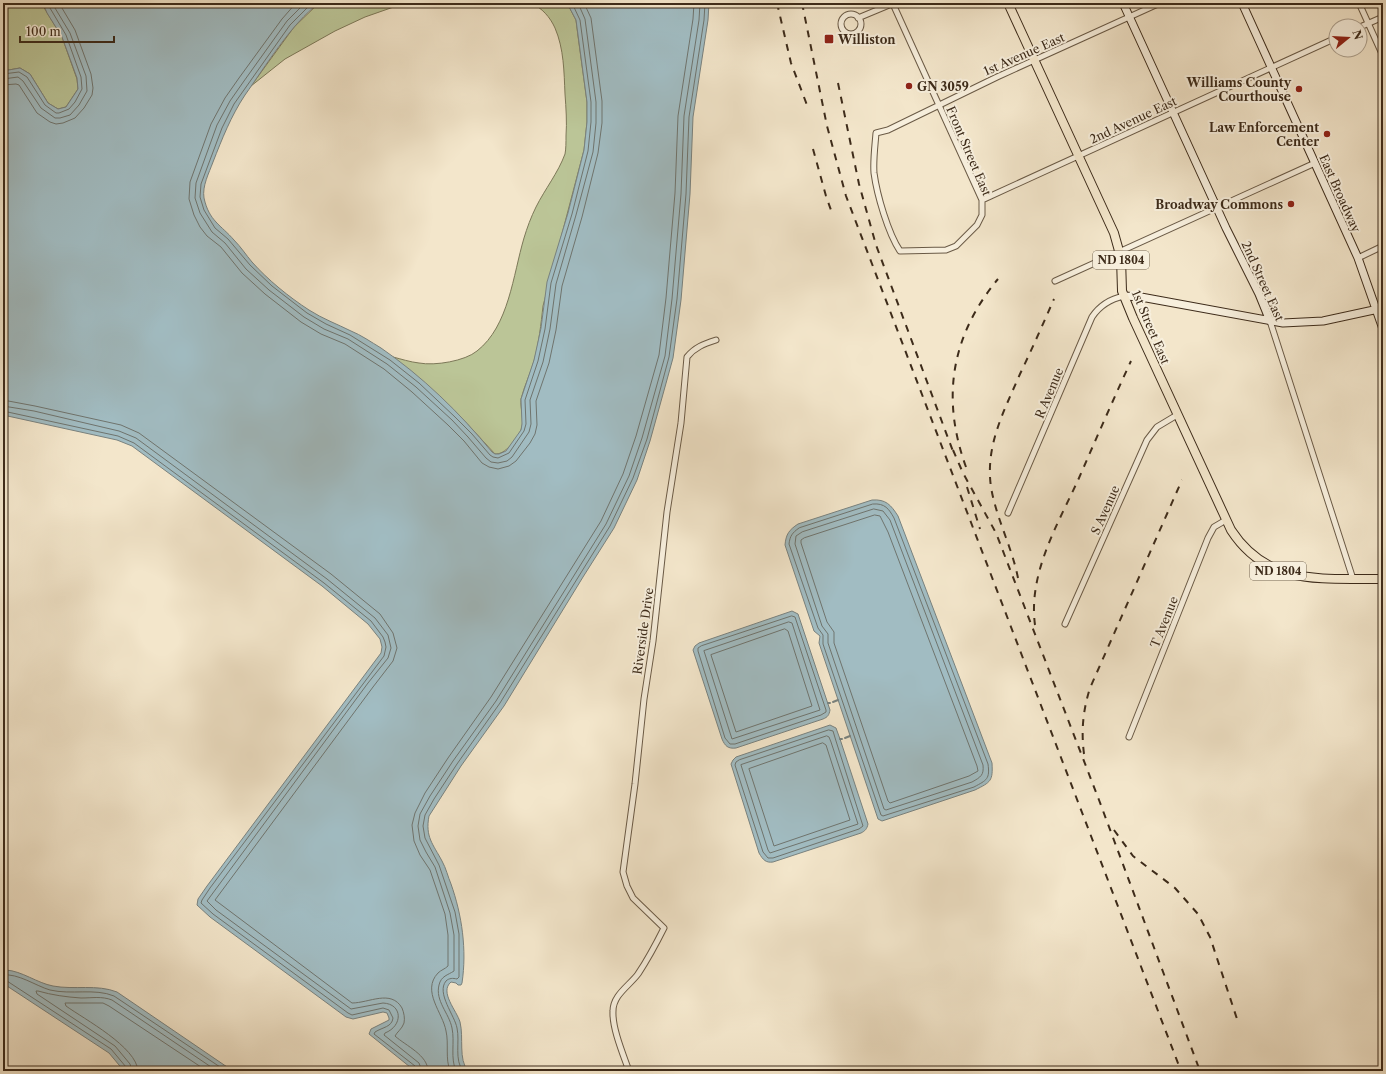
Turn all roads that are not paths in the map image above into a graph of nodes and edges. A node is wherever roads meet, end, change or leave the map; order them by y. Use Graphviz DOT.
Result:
graph roads {
  1 [pos="1008,3"];
  2 [pos="1123,3"];
  3 [pos="1160,3"];
  4 [pos="1242,3"];
  5 [pos="1359,3"];
  6 [pos="894,4"];
  7 [pos="1129,17"];
  8 [pos="1383,17"];
  9 [pos="858,18"];
  10 [pos="1366,18"];
  11 [pos="1368,23"];
  12 [pos="1328,42"];
  13 [pos="1383,56"];
  14 [pos="1035,60"];
  15 [pos="1271,68"];
  16 [pos="939,105"];
  17 [pos="1173,112"];
  18 [pos="876,133"];
  19 [pos="1079,156"];
  20 [pos="1315,163"];
  21 [pos="982,200"];
  22 [pos="1217,207"];
  23 [pos="1383,246"];
  24 [pos="1120,251"];
  25 [pos="1358,258"];
  26 [pos="1055,281"];
  27 [pos="1124,296"];
  28 [pos="1380,309"];
  29 [pos="1270,322"];
  30 [pos="1383,329"];
  31 [pos="716,340"];
  32 [pos="1177,415"];
  33 [pos="1008,513"];
  34 [pos="1226,520"];
  35 [pos="1353,579"];
  36 [pos="1383,579"];
  37 [pos="1065,624"];
  38 [pos="1129,737"];
  39 [pos="629,1071"];
  1 -- 14 [label="main road, 1st Street East / ND 1804"];
  2 -- 7 [label="street, 2nd Street East"];
  3 -- 7 [label="street, 1st Avenue East"];
  4 -- 15 [label="street, East Broadway"];
  5 -- 10 [label="street"];
  6 -- 9 [label="street"];
  6 -- 16 [label="street, Front Street East"];
  7 -- 14 [label="street, 1st Avenue East"];
  7 -- 17 [label="street, 2nd Street East"];
  8 -- 11 [label="street"];
  11 -- 13 [label="street"];
  12 -- 15 [label="street, 2nd Avenue East"];
  14 -- 16 [label="street, 1st Avenue East"];
  14 -- 19 [label="main road, 1st Street East / ND 1804"];
  15 -- 17 [label="street, 2nd Avenue East"];
  15 -- 20 [label="street, East Broadway"];
  16 -- 18 [label="street, 1st Avenue East"];
  16 -- 21 [label="street, Front Street East"];
  17 -- 19 [label="street, 2nd Avenue East"];
  17 -- 22 [label="street, 2nd Street East"];
  18 -- 21 [label="street, Front Street East"];
  19 -- 21 [label="street, 2nd Avenue East"];
  19 -- 24 [label="main road, 1st Street East / ND 1804"];
  20 -- 22 [label="street"];
  20 -- 25 [label="street, East Broadway"];
  22 -- 24 [label="street"];
  22 -- 29 [label="street, 2nd Street East"];
  23 -- 25 [label="street"];
  24 -- 26 [label="street"];
  24 -- 27 [label="main road, 1st Street East / ND 1804"];
  25 -- 28 [label="street, East Broadway"];
  27 -- 29 [label="street"];
  27 -- 32 [label="main road, 1st Street East / ND 1804"];
  27 -- 33 [label="street, R Avenue"];
  28 -- 29 [label="street"];
  28 -- 30 [label="street, East Broadway"];
  29 -- 35 [label="street, 2nd Street East"];
  31 -- 39 [label="street, Riverside Drive"];
  32 -- 34 [label="main road, 1st Street East / ND 1804"];
  32 -- 37 [label="street, S Avenue"];
  34 -- 35 [label="main road, 1st Street East / ND 1804"];
  34 -- 38 [label="street, T Avenue"];
  35 -- 36 [label="main road, ND 1804"];
}
